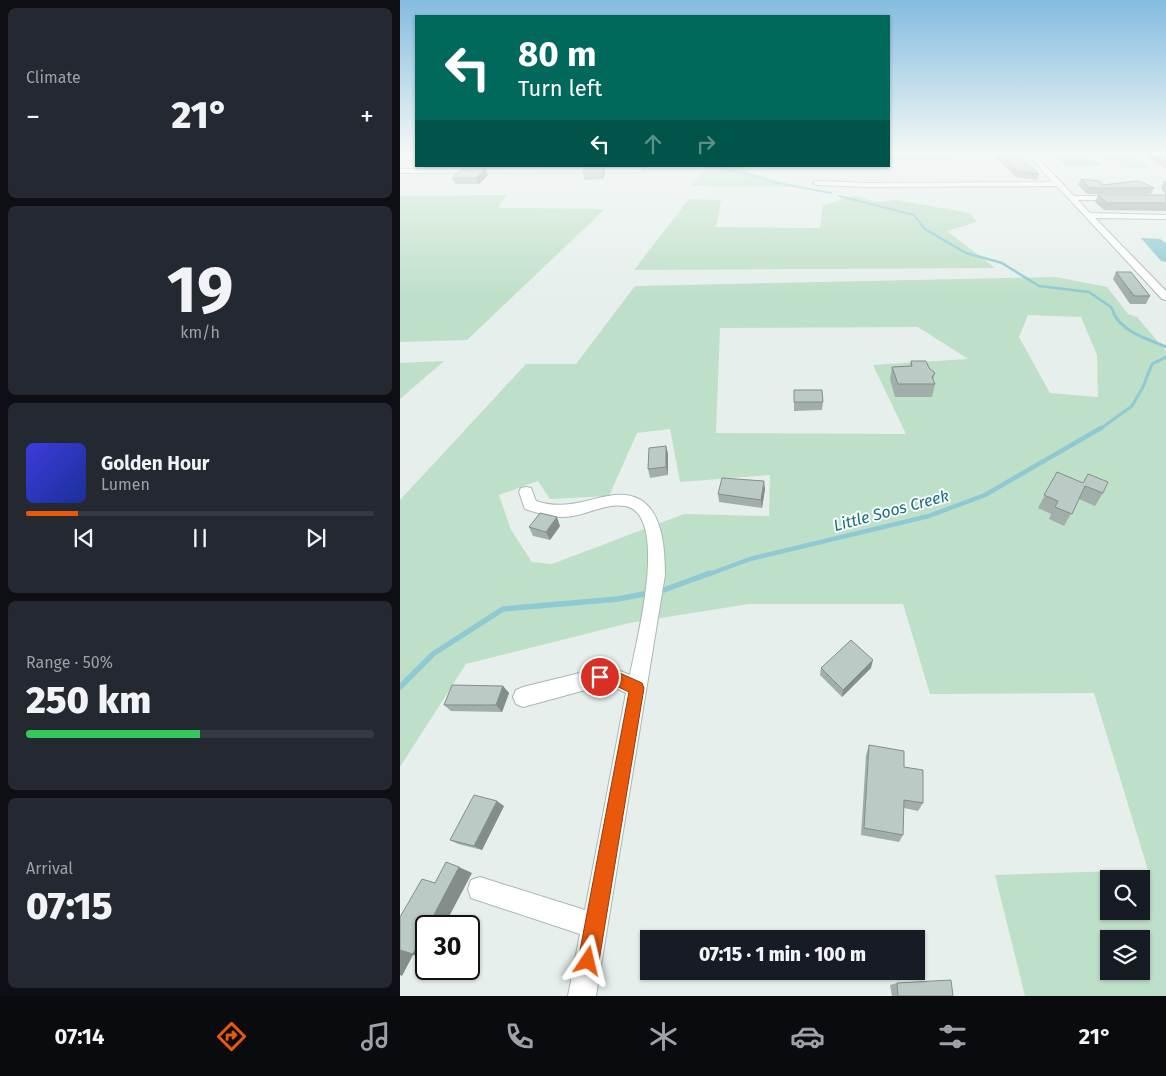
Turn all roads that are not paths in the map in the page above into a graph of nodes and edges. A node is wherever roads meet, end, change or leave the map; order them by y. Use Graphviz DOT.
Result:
graph roads {
  1 [pos="1075,200"];
  2 [pos="1090,215"];
  3 [pos="1162,217"];
  4 [pos="1166,223"];
  5 [pos="1166,296"];
  6 [pos="526,492"];
  7 [pos="637,688"];
  8 [pos="523,697"];
  9 [pos="480,889"];
  10 [pos="595,926"];
  11 [pos="582,996"];
  1 -- 2 [label="street"];
  2 -- 3 [label="street"];
  2 -- 5 [label="street"];
  3 -- 4 [label="street"];
  6 -- 7 [label="street"];
  7 -- 8 [label="street"];
  7 -- 10 [label="street"];
  9 -- 10 [label="street"];
  10 -- 11 [label="street"];
}
